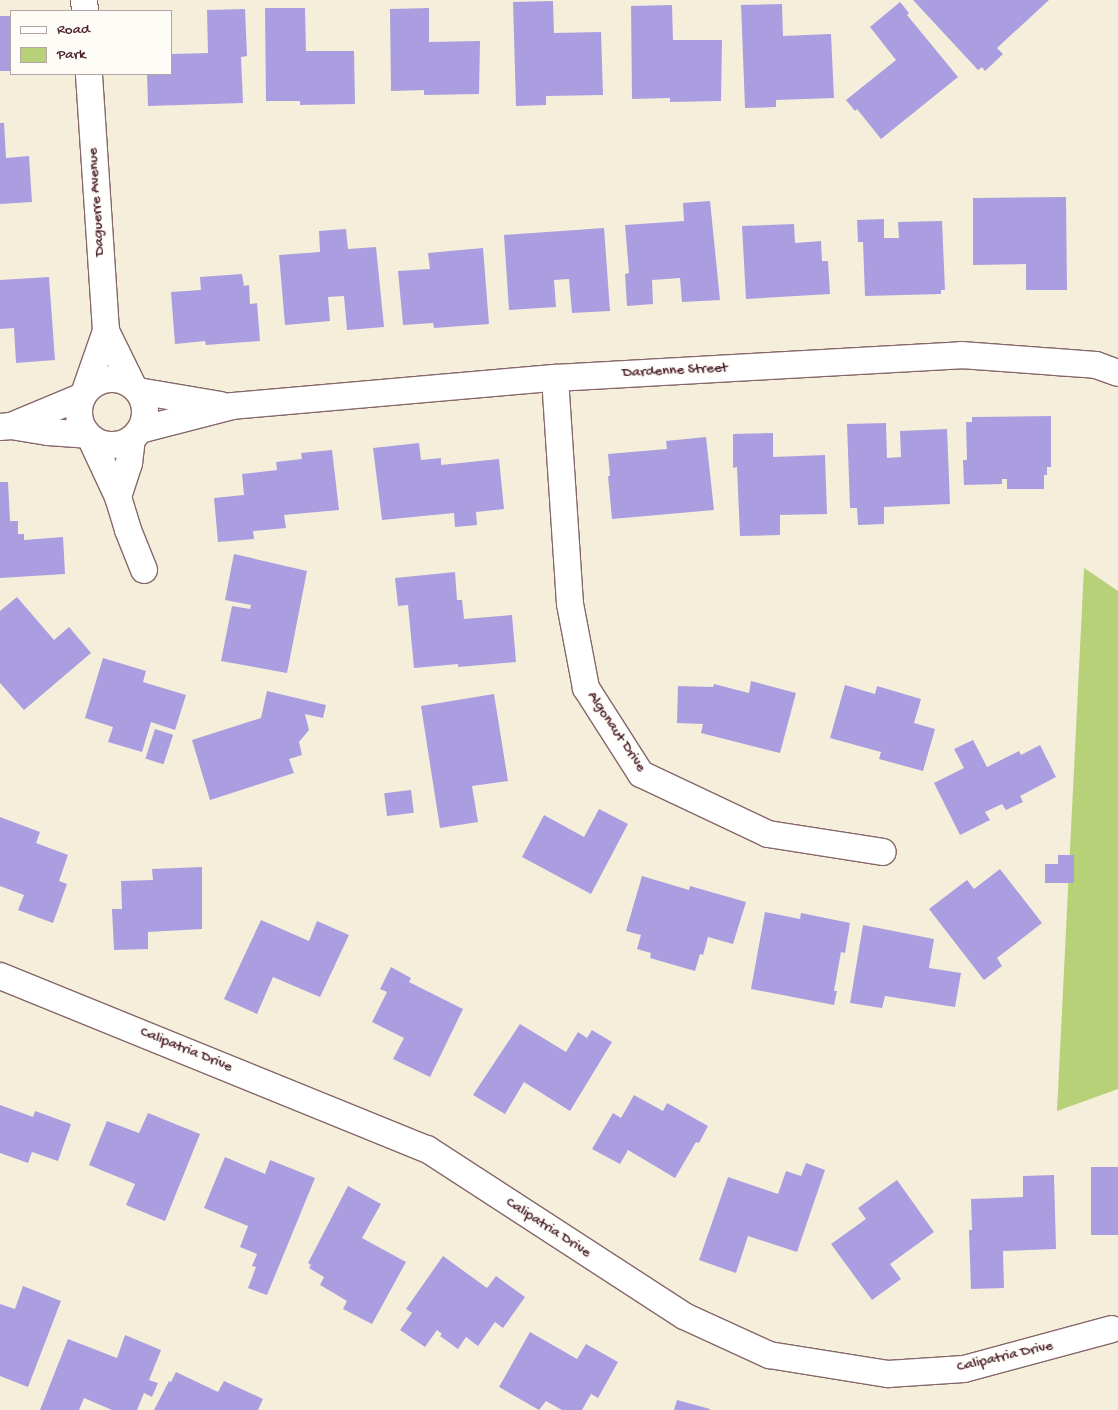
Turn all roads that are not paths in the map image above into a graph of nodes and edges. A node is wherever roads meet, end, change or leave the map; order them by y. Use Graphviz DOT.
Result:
graph roads {
  1 [pos="89,75"];
  2 [pos="106,331"];
  3 [pos="1118,373"];
  4 [pos="555,378"];
  5 [pos="135,389"];
  6 [pos="84,393"];
  7 [pos="232,406"];
  8 [pos="6,426"];
  9 [pos="136,435"];
  10 [pos="89,437"];
  11 [pos="118,497"];
  12 [pos="144,570"];
  13 [pos="883,852"];
  14 [pos="0,976"];
  15 [pos="1112,1329"];
  1 -- 2 [label="street, Daguerre Avenue"];
  2 -- 5 [label="street, Daguerre Avenue"];
  2 -- 6 [label="street, Daguerre Avenue"];
  3 -- 4 [label="street, Dardenne Street"];
  4 -- 7 [label="street, Dardenne Street"];
  4 -- 13 [label="street, Algonaut Drive"];
  5 -- 6 [label="street"];
  5 -- 7 [label="street, Dardenne Street"];
  5 -- 9 [label="street"];
  6 -- 8 [label="street"];
  6 -- 10 [label="street"];
  7 -- 9 [label="street, Dardenne Street"];
  8 -- 10 [label="street"];
  9 -- 10 [label="street"];
  9 -- 11 [label="street"];
  10 -- 11 [label="street"];
  11 -- 12 [label="street"];
  14 -- 15 [label="street, Calipatria Drive"];
}
